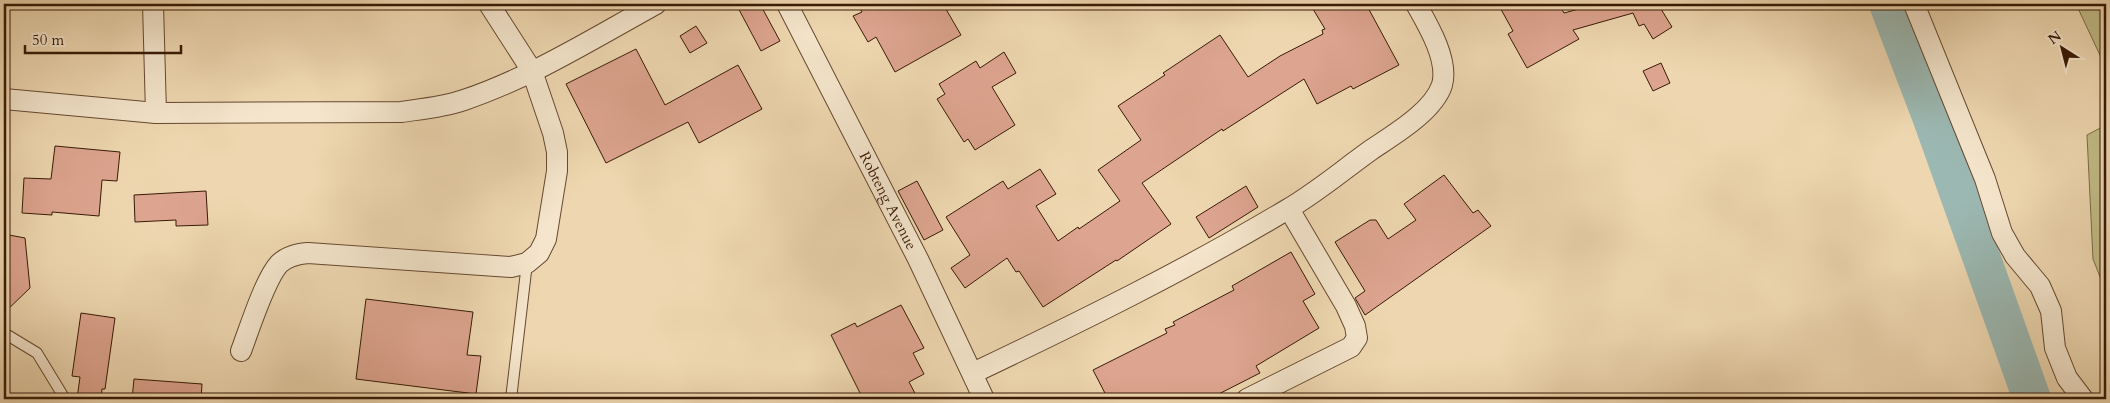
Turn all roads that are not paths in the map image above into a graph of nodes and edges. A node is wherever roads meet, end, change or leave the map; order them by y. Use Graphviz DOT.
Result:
graph roads {
  1 [pos="153,4"];
  2 [pos="489,4"];
  3 [pos="656,4"];
  4 [pos="787,4"];
  5 [pos="1416,4"];
  6 [pos="1914,4"];
  7 [pos="532,71"];
  8 [pos="4,99"];
  9 [pos="156,113"];
  10 [pos="1289,209"];
  11 [pos="527,263"];
  12 [pos="4,333"];
  13 [pos="240,350"];
  14 [pos="973,373"];
  15 [pos="65,399"];
  16 [pos="511,399"];
  17 [pos="984,399"];
  18 [pos="1247,399"];
  19 [pos="2083,399"];
  1 -- 9 [label="street"];
  2 -- 7 [label="street"];
  3 -- 7 [label="street"];
  4 -- 14 [label="street, Robteng Avenue"];
  5 -- 10 [label="street"];
  6 -- 19 [label="street"];
  7 -- 9 [label="street"];
  7 -- 11 [label="street"];
  8 -- 9 [label="street"];
  10 -- 14 [label="street"];
  10 -- 18 [label="street"];
  11 -- 13 [label="street"];
  11 -- 16 [label="lane"];
  12 -- 15 [label="lane"];
  14 -- 17 [label="street, Robteng Avenue"];
}
